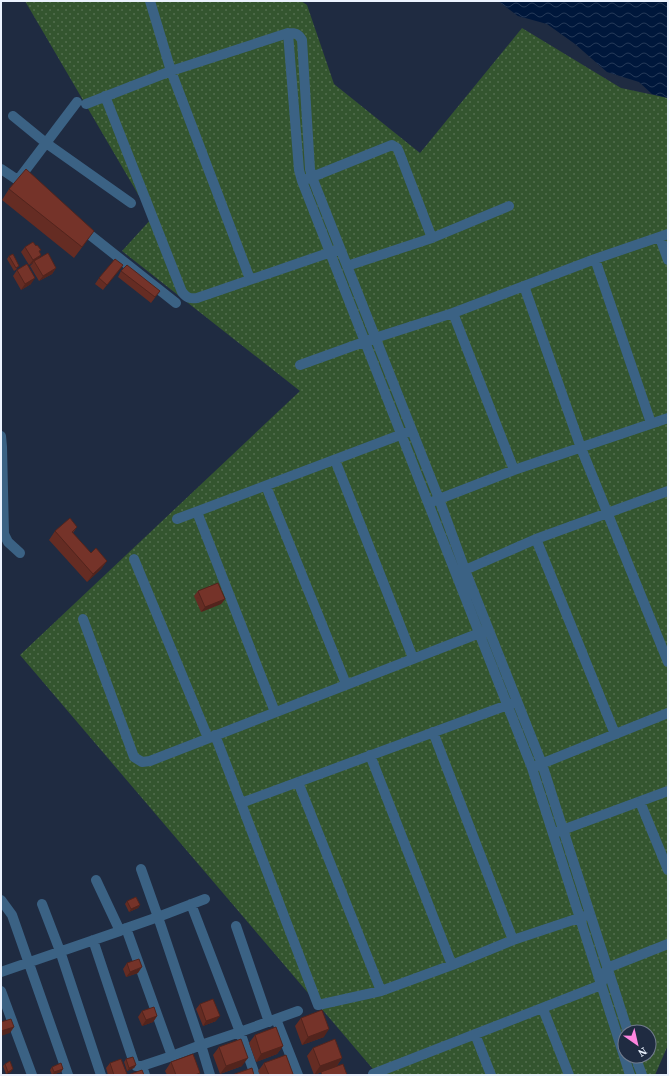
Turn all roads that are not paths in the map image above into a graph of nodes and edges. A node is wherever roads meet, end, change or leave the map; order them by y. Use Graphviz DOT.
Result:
graph roads {
  1 [pos="150,1"];
  2 [pos="288,33"];
  3 [pos="171,71"];
  4 [pos="105,96"];
  5 [pos="13,116"];
  6 [pos="46,143"];
  7 [pos="1,170"];
  8 [pos="312,177"];
  9 [pos="18,180"];
  10 [pos="302,181"];
  11 [pos="36,194"];
  12 [pos="131,203"];
  13 [pos="509,206"];
  14 [pos="73,222"];
  15 [pos="664,236"];
  16 [pos="432,238"];
  17 [pos="340,249"];
  18 [pos="330,252"];
  19 [pos="595,259"];
  20 [pos="668,260"];
  21 [pos="347,266"];
  22 [pos="250,279"];
  23 [pos="524,286"];
  24 [pos="176,303"];
  25 [pos="453,313"];
  26 [pos="375,338"];
  27 [pos="365,341"];
  28 [pos="300,365"];
  29 [pos="668,418"];
  30 [pos="651,423"];
  31 [pos="412,431"];
  32 [pos="402,434"];
  33 [pos="1,436"];
  34 [pos="582,448"];
  35 [pos="335,460"];
  36 [pos="514,470"];
  37 [pos="266,486"];
  38 [pos="668,491"];
  39 [pos="439,499"];
  40 [pos="429,503"];
  41 [pos="197,512"];
  42 [pos="608,512"];
  43 [pos="177,519"];
  44 [pos="536,539"];
  45 [pos="20,553"];
  46 [pos="134,559"];
  47 [pos="454,569"];
  48 [pos="465,570"];
  49 [pos="82,619"];
  50 [pos="484,631"];
  51 [pos="413,658"];
  52 [pos="668,662"];
  53 [pos="346,684"];
  54 [pos="512,703"];
  55 [pos="275,712"];
  56 [pos="668,713"];
  57 [pos="433,732"];
  58 [pos="615,734"];
  59 [pos="211,737"];
  60 [pos="370,755"];
  61 [pos="537,766"];
  62 [pos="298,782"];
  63 [pos="668,791"];
  64 [pos="640,802"];
  65 [pos="241,803"];
  66 [pos="563,830"];
  67 [pos="553,833"];
  68 [pos="141,869"];
  69 [pos="668,870"];
  70 [pos="96,880"];
  71 [pos="204,899"];
  72 [pos="1,900"];
  73 [pos="42,904"];
  74 [pos="191,904"];
  75 [pos="590,915"];
  76 [pos="158,917"];
  77 [pos="580,918"];
  78 [pos="236,926"];
  79 [pos="123,930"];
  80 [pos="93,940"];
  81 [pos="512,940"];
  82 [pos="668,944"];
  83 [pos="60,951"];
  84 [pos="28,963"];
  85 [pos="452,965"];
  86 [pos="607,968"];
  87 [pos="1,972"];
  88 [pos="601,985"];
  89 [pos="381,991"];
  90 [pos="1,992"];
  91 [pos="543,1009"];
  92 [pos="298,1011"];
  93 [pos="273,1020"];
  94 [pos="625,1024"];
  95 [pos="240,1032"];
  96 [pos="475,1034"];
  97 [pos="201,1045"];
  98 [pos="172,1056"];
  99 [pos="638,1064"];
  100 [pos="143,1070"];
  101 [pos="373,1074"];
  102 [pos="32,1075"];
  103 [pos="68,1075"];
  104 [pos="101,1075"];
  105 [pos="210,1075"];
  106 [pos="255,1075"];
  107 [pos="298,1075"];
  108 [pos="491,1075"];
  109 [pos="569,1075"];
  110 [pos="630,1075"];
  111 [pos="642,1075"];
  1 -- 3 [label="street"];
  2 -- 3 [label="street"];
  2 -- 8 [label="street"];
  2 -- 10 [label="street"];
  3 -- 4 [label="street"];
  3 -- 22 [label="street"];
  4 -- 6 [label="street"];
  4 -- 22 [label="street"];
  5 -- 6 [label="street"];
  6 -- 9 [label="street"];
  6 -- 12 [label="street"];
  7 -- 9 [label="street"];
  8 -- 10 [label="street"];
  8 -- 16 [label="street"];
  8 -- 17 [label="street"];
  9 -- 11 [label="street"];
  10 -- 18 [label="street"];
  13 -- 16 [label="street"];
  14 -- 24 [label="street"];
  15 -- 19 [label="street"];
  15 -- 20 [label="street"];
  16 -- 21 [label="street"];
  17 -- 18 [label="street"];
  17 -- 21 [label="street"];
  18 -- 22 [label="street"];
  18 -- 27 [label="street"];
  19 -- 23 [label="street"];
  19 -- 30 [label="street"];
  21 -- 26 [label="street"];
  23 -- 25 [label="street"];
  23 -- 34 [label="street"];
  25 -- 26 [label="street"];
  25 -- 36 [label="street"];
  26 -- 27 [label="street"];
  26 -- 31 [label="street"];
  27 -- 28 [label="street"];
  27 -- 32 [label="street"];
  29 -- 30 [label="street"];
  30 -- 34 [label="street"];
  31 -- 32 [label="street"];
  31 -- 39 [label="street"];
  32 -- 35 [label="street"];
  32 -- 40 [label="street"];
  33 -- 45 [label="street"];
  34 -- 36 [label="street"];
  34 -- 42 [label="street"];
  35 -- 37 [label="street"];
  35 -- 51 [label="street"];
  36 -- 39 [label="street"];
  37 -- 41 [label="street"];
  37 -- 53 [label="street"];
  38 -- 42 [label="street"];
  39 -- 40 [label="street"];
  39 -- 48 [label="street"];
  40 -- 47 [label="street"];
  41 -- 43 [label="street"];
  41 -- 55 [label="street"];
  42 -- 44 [label="street"];
  42 -- 52 [label="street"];
  44 -- 48 [label="street"];
  44 -- 58 [label="street"];
  46 -- 59 [label="street"];
  47 -- 48 [label="street"];
  47 -- 50 [label="street"];
  48 -- 50 [label="street"];
  49 -- 59 [label="street"];
  50 -- 51 [label="street"];
  50 -- 54 [label="street"];
  51 -- 53 [label="street"];
  53 -- 55 [label="street"];
  54 -- 57 [label="street"];
  54 -- 61 [label="street"];
  55 -- 59 [label="street"];
  56 -- 58 [label="street"];
  57 -- 60 [label="street"];
  57 -- 81 [label="street"];
  58 -- 61 [label="street"];
  59 -- 65 [label="street"];
  60 -- 62 [label="street"];
  60 -- 85 [label="street"];
  61 -- 66 [label="street"];
  61 -- 67 [label="street"];
  62 -- 65 [label="street"];
  62 -- 89 [label="street"];
  63 -- 64 [label="street"];
  64 -- 66 [label="street"];
  64 -- 69 [label="street"];
  65 -- 89 [label="street"];
  66 -- 67 [label="street"];
  66 -- 75 [label="street"];
  67 -- 77 [label="street"];
  68 -- 76 [label="street"];
  70 -- 79 [label="street"];
  71 -- 74 [label="street"];
  72 -- 84 [label="street"];
  73 -- 83 [label="street"];
  74 -- 76 [label="street"];
  74 -- 95 [label="street"];
  75 -- 77 [label="street"];
  75 -- 86 [label="street"];
  76 -- 79 [label="street"];
  76 -- 97 [label="street"];
  77 -- 81 [label="street"];
  77 -- 88 [label="street"];
  78 -- 93 [label="street"];
  79 -- 80 [label="street"];
  79 -- 98 [label="street"];
  80 -- 83 [label="street"];
  80 -- 100 [label="street"];
  81 -- 85 [label="street"];
  82 -- 86 [label="street"];
  83 -- 84 [label="street"];
  83 -- 104 [label="street"];
  84 -- 87 [label="street"];
  84 -- 103 [label="street"];
  85 -- 89 [label="street"];
  86 -- 88 [label="street"];
  86 -- 94 [label="street"];
  88 -- 91 [label="street"];
  88 -- 110 [label="street"];
  90 -- 102 [label="street"];
  91 -- 96 [label="street"];
  91 -- 109 [label="street"];
  92 -- 93 [label="street"];
  93 -- 95 [label="street"];
  93 -- 107 [label="street"];
  95 -- 97 [label="street"];
  95 -- 106 [label="street"];
  96 -- 101 [label="street"];
  96 -- 108 [label="street"];
  97 -- 98 [label="street"];
  97 -- 105 [label="street"];
  98 -- 100 [label="street"];
  99 -- 111 [label="street"];
}
